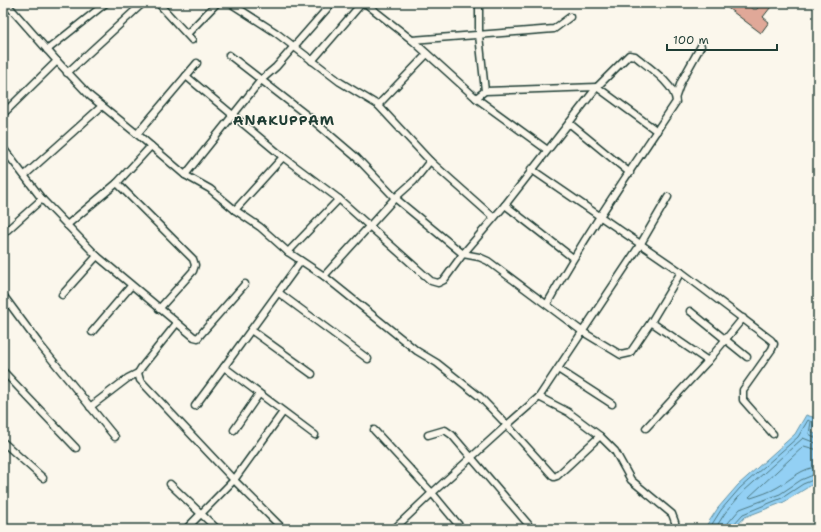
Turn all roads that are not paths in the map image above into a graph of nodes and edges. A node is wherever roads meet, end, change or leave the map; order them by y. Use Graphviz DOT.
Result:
graph roads {
  1 [pos="6,3"];
  2 [pos="106,3"];
  3 [pos="143,3"];
  4 [pos="158,3"];
  5 [pos="217,3"];
  6 [pos="230,3"];
  7 [pos="332,3"];
  8 [pos="362,3"];
  9 [pos="365,3"];
  10 [pos="479,3"];
  11 [pos="570,17"];
  12 [pos="187,34"];
  13 [pos="479,35"];
  14 [pos="192,40"];
  15 [pos="412,40"];
  16 [pos="701,46"];
  17 [pos="294,47"];
  18 [pos="48,50"];
  19 [pos="427,54"];
  20 [pos="229,55"];
  21 [pos="312,61"];
  22 [pos="57,62"];
  23 [pos="197,63"];
  24 [pos="67,73"];
  25 [pos="186,76"];
  26 [pos="261,80"];
  27 [pos="597,86"];
  28 [pos="485,90"];
  29 [pos="676,96"];
  30 [pos="476,98"];
  31 [pos="378,105"];
  32 [pos="102,106"];
  33 [pos="3,114"];
  34 [pos="234,116"];
  35 [pos="569,123"];
  36 [pos="657,131"];
  37 [pos="137,134"];
  38 [pos="151,146"];
  39 [pos="3,148"];
  40 [pos="546,149"];
  41 [pos="283,157"];
  42 [pos="430,161"];
  43 [pos="531,170"];
  44 [pos="630,173"];
  45 [pos="25,175"];
  46 [pos="185,175"];
  47 [pos="117,183"];
  48 [pos="668,197"];
  49 [pos="395,198"];
  50 [pos="42,199"];
  51 [pos="339,199"];
  52 [pos="504,205"];
  53 [pos="236,210"];
  54 [pos="600,215"];
  55 [pos="493,218"];
  56 [pos="67,224"];
  57 [pos="369,226"];
  58 [pos="3,234"];
  59 [pos="640,245"];
  60 [pos="288,252"];
  61 [pos="463,254"];
  62 [pos="97,256"];
  63 [pos="573,258"];
  64 [pos="301,261"];
  65 [pos="681,272"];
  66 [pos="324,276"];
  67 [pos="245,284"];
  68 [pos="131,286"];
  69 [pos="279,293"];
  70 [pos="3,295"];
  71 [pos="62,295"];
  72 [pos="547,304"];
  73 [pos="159,310"];
  74 [pos="690,311"];
  75 [pos="743,318"];
  76 [pos="651,322"];
  77 [pos="177,323"];
  78 [pos="251,330"];
  79 [pos="92,332"];
  80 [pos="583,332"];
  81 [pos="725,340"];
  82 [pos="746,358"];
  83 [pos="368,359"];
  84 [pos="708,361"];
  85 [pos="224,367"];
  86 [pos="558,369"];
  87 [pos="3,371"];
  88 [pos="138,373"];
  89 [pos="312,374"];
  90 [pos="259,394"];
  91 [pos="539,397"];
  92 [pos="612,404"];
  93 [pos="195,406"];
  94 [pos="90,408"];
  95 [pos="283,412"];
  96 [pos="507,425"];
  97 [pos="646,428"];
  98 [pos="234,430"];
  99 [pos="374,430"];
  100 [pos="773,434"];
  101 [pos="315,435"];
  102 [pos="428,435"];
  103 [pos="600,436"];
  104 [pos="115,437"];
  105 [pos="3,442"];
  106 [pos="76,448"];
  107 [pos="472,458"];
  108 [pos="42,478"];
  109 [pos="234,480"];
  110 [pos="170,484"];
  111 [pos="432,493"];
  112 [pos="202,514"];
  113 [pos="528,524"];
  114 [pos="186,529"];
  115 [pos="217,529"];
  116 [pos="283,529"];
  117 [pos="394,529"];
  118 [pos="462,529"];
  119 [pos="676,529"];
  1 -- 18 [label="street"];
  2 -- 18 [label="street"];
  3 -- 24 [label="street"];
  4 -- 12 [label="street"];
  5 -- 12 [label="street"];
  6 -- 17 [label="street"];
  7 -- 17 [label="street"];
  8 -- 21 [label="street"];
  9 -- 15 [label="street"];
  10 -- 13 [label="street"];
  11 -- 13 [label="street"];
  12 -- 14 [label="street"];
  13 -- 15 [label="street"];
  13 -- 28 [label="street"];
  15 -- 19 [label="street"];
  16 -- 29 [label="street"];
  17 -- 21 [label="street"];
  17 -- 26 [label="street"];
  18 -- 22 [label="street"];
  19 -- 30 [label="street"];
  19 -- 31 [label="street"];
  20 -- 26 [label="street"];
  21 -- 31 [label="street"];
  22 -- 24 [label="street"];
  22 -- 33 [label="street"];
  23 -- 25 [label="street"];
  24 -- 32 [label="street"];
  25 -- 34 [label="street"];
  25 -- 37 [label="street"];
  26 -- 34 [label="street"];
  26 -- 49 [label="street"];
  27 -- 28 [label="street"];
  27 -- 29 [label="street"];
  27 -- 35 [label="street"];
  27 -- 36 [label="street"];
  28 -- 30 [label="street"];
  29 -- 36 [label="street"];
  30 -- 40 [label="street"];
  31 -- 42 [label="street"];
  32 -- 37 [label="street"];
  32 -- 45 [label="street"];
  34 -- 41 [label="street"];
  34 -- 46 [label="street"];
  35 -- 40 [label="street"];
  35 -- 44 [label="street"];
  36 -- 44 [label="street"];
  37 -- 38 [label="street"];
  38 -- 46 [label="street"];
  38 -- 47 [label="street"];
  39 -- 45 [label="street"];
  40 -- 43 [label="street"];
  41 -- 51 [label="street"];
  41 -- 53 [label="street"];
  42 -- 49 [label="street"];
  42 -- 55 [label="street"];
  43 -- 52 [label="street"];
  43 -- 54 [label="street"];
  44 -- 54 [label="street"];
  45 -- 50 [label="street"];
  46 -- 53 [label="street"];
  47 -- 56 [label="street"];
  47 -- 73 [label="street"];
  48 -- 59 [label="street"];
  49 -- 57 [label="street"];
  49 -- 61 [label="street"];
  50 -- 56 [label="street"];
  50 -- 58 [label="street"];
  51 -- 57 [label="street"];
  51 -- 60 [label="street"];
  52 -- 55 [label="street"];
  52 -- 63 [label="street"];
  53 -- 60 [label="street"];
  54 -- 59 [label="street"];
  54 -- 63 [label="street"];
  55 -- 61 [label="street"];
  56 -- 62 [label="street"];
  57 -- 61 [label="street"];
  57 -- 66 [label="street"];
  59 -- 65 [label="street"];
  59 -- 80 [label="street"];
  60 -- 64 [label="street"];
  61 -- 72 [label="street"];
  62 -- 68 [label="street"];
  62 -- 71 [label="street"];
  63 -- 72 [label="street"];
  64 -- 66 [label="street"];
  64 -- 69 [label="street"];
  65 -- 75 [label="street"];
  65 -- 76 [label="street"];
  66 -- 96 [label="street"];
  67 -- 77 [label="street"];
  68 -- 73 [label="street"];
  68 -- 79 [label="street"];
  69 -- 78 [label="street"];
  69 -- 83 [label="street"];
  70 -- 94 [label="street"];
  72 -- 80 [label="street"];
  73 -- 77 [label="street"];
  74 -- 81 [label="street"];
  75 -- 81 [label="street"];
  75 -- 100 [label="street"];
  76 -- 80 [label="street"];
  76 -- 84 [label="street"];
  77 -- 88 [label="street"];
  78 -- 85 [label="street"];
  78 -- 89 [label="street"];
  80 -- 86 [label="street"];
  81 -- 82 [label="street"];
  81 -- 84 [label="street"];
  84 -- 97 [label="street"];
  85 -- 90 [label="street"];
  85 -- 93 [label="street"];
  86 -- 91 [label="street"];
  86 -- 92 [label="street"];
  87 -- 106 [label="street"];
  88 -- 94 [label="street"];
  88 -- 109 [label="street"];
  90 -- 95 [label="street"];
  90 -- 98 [label="street"];
  91 -- 96 [label="street"];
  91 -- 103 [label="street"];
  94 -- 104 [label="street"];
  95 -- 101 [label="street"];
  95 -- 109 [label="street"];
  96 -- 103 [label="street"];
  96 -- 107 [label="street"];
  99 -- 111 [label="street"];
  102 -- 107 [label="street"];
  103 -- 119 [label="street"];
  105 -- 108 [label="street"];
  107 -- 111 [label="street"];
  107 -- 113 [label="street"];
  109 -- 112 [label="street"];
  109 -- 116 [label="street"];
  110 -- 112 [label="street"];
  111 -- 117 [label="street"];
  111 -- 118 [label="street"];
  112 -- 114 [label="street"];
  112 -- 115 [label="street"];
}
